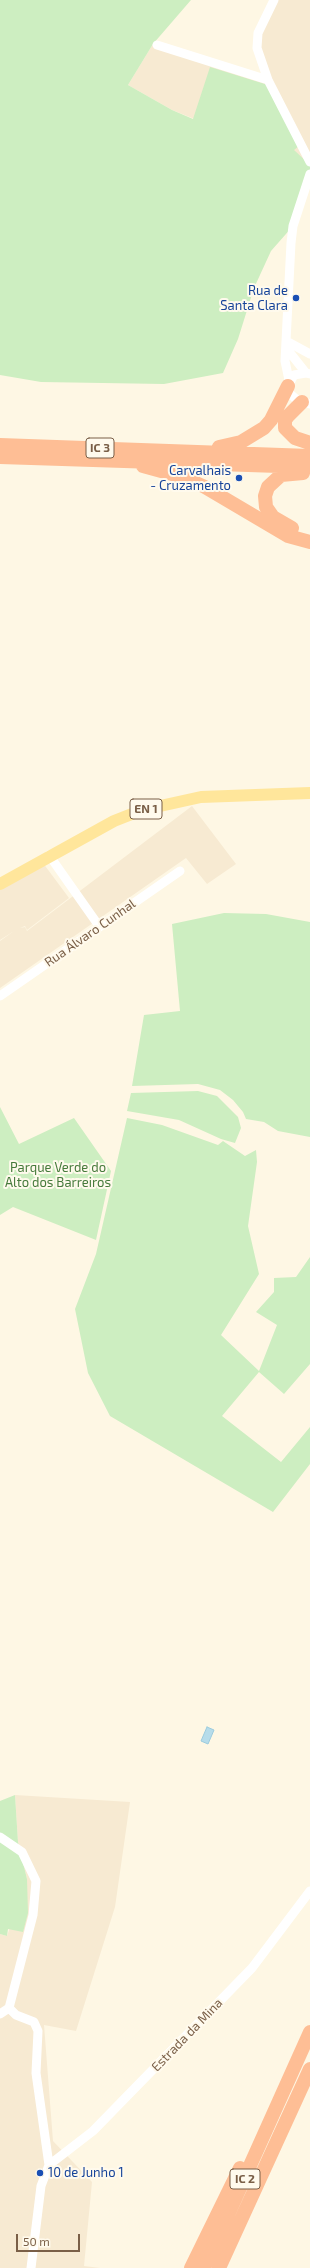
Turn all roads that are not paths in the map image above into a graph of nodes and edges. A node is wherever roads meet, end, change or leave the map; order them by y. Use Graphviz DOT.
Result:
graph roads {
  1 [pos="274,0"];
  2 [pos="157,45"];
  3 [pos="268,80"];
  4 [pos="310,162"];
  5 [pos="310,174"];
  6 [pos="287,345"];
  7 [pos="310,354"];
  8 [pos="308,373"];
  9 [pos="288,384"];
  10 [pos="306,403"];
  11 [pos="310,443"];
  12 [pos="0,446"];
  13 [pos="199,451"];
  14 [pos="310,456"];
  15 [pos="0,457"];
  16 [pos="124,461"];
  17 [pos="310,467"];
  18 [pos="310,471"];
  19 [pos="310,534"];
  20 [pos="310,542"];
  21 [pos="310,793"];
  22 [pos="49,855"];
  23 [pos="180,871"];
  24 [pos="0,884"];
  25 [pos="99,926"];
  26 [pos="0,996"];
  27 [pos="0,1837"];
  28 [pos="310,1891"];
  29 [pos="9,2008"];
  30 [pos="0,2014"];
  31 [pos="310,2032"];
  32 [pos="310,2069"];
  33 [pos="280,2101"];
  34 [pos="282,2130"];
  35 [pos="49,2165"];
  36 [pos="31,2268"];
  37 [pos="191,2268"];
  38 [pos="204,2268"];
  39 [pos="219,2268"];
  40 [pos="229,2268"];
  1 -- 3 [label="street"];
  2 -- 3 [label="street"];
  3 -- 4 [label="street"];
  5 -- 6 [label="street"];
  6 -- 7 [label="street"];
  6 -- 8 [label="street"];
  6 -- 9 [label="street"];
  8 -- 9 [label="street"];
  9 -- 10 [label="street"];
  9 -- 13 [label="highway"];
  10 -- 11 [label="highway"];
  12 -- 13 [label="highway, IC 3"];
  13 -- 14 [label="highway, IC 3"];
  15 -- 16 [label="highway, IC 3"];
  16 -- 17 [label="highway, IC 3"];
  16 -- 20 [label="highway"];
  18 -- 19 [label="highway"];
  21 -- 22 [label="main road, EN 1"];
  22 -- 24 [label="main road, EN 1"];
  22 -- 25 [label="street"];
  23 -- 25 [label="street, Rua Álvaro Cunhal"];
  25 -- 26 [label="street, Rua Álvaro Cunhal"];
  27 -- 29 [label="street"];
  28 -- 35 [label="street, Estrada da Mina"];
  29 -- 30 [label="street"];
  29 -- 35 [label="street"];
  31 -- 33 [label="highway, IC 2"];
  32 -- 34 [label="highway, IC 2"];
  33 -- 37 [label="highway"];
  33 -- 38 [label="highway, IC 2"];
  34 -- 39 [label="highway, IC 2"];
  34 -- 40 [label="highway"];
  35 -- 36 [label="street"];
}
